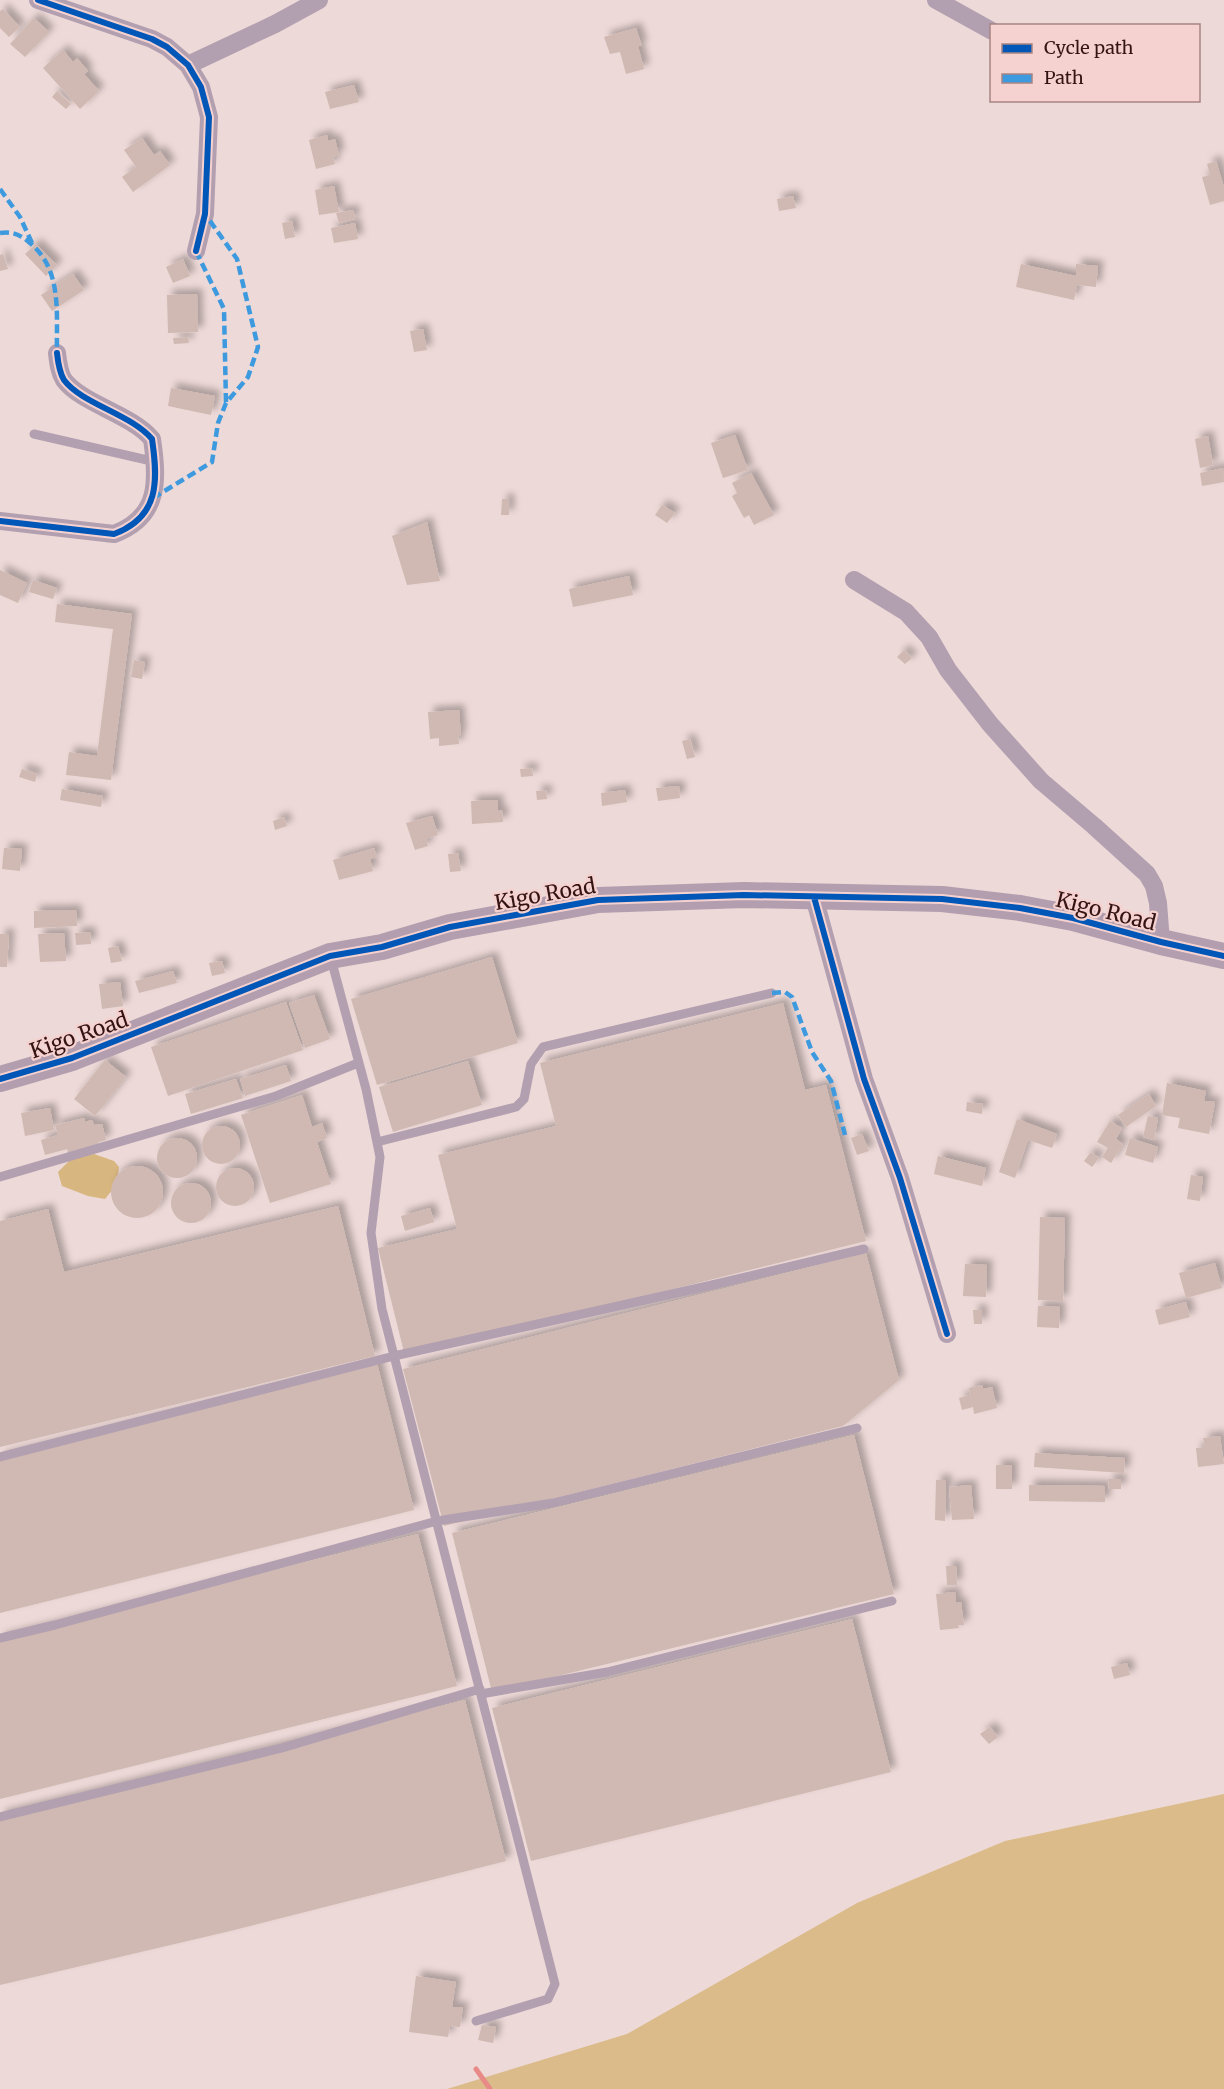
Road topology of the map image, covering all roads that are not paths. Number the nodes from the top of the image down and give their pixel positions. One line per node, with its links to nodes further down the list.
1 (38, 0): 5 (street)
2 (319, 0): 5 (street)
3 (936, 0): 4 (street)
4 (990, 30)
5 (188, 65): 6 (street)
6 (196, 251)
7 (57, 353): 9 (street)
8 (34, 434): 9 (lane)
9 (156, 462): 10 (street)
10 (0, 521)
11 (854, 580): 13 (street)
12 (814, 897): 13 (street, Kigo Road); 14 (street, Kigo Road); 22 (street)
13 (1161, 942): 15 (street, Kigo Road)
14 (330, 956): 17 (lane); 18 (street, Kigo Road)
15 (1224, 956)
16 (772, 993): 19 (lane)
17 (358, 1063): 19 (lane); 20 (lane)
18 (0, 1079)
19 (377, 1142): 23 (lane)
20 (0, 1177)
21 (864, 1248): 23 (lane)
22 (947, 1334)
23 (394, 1356): 25 (lane); 26 (lane)
24 (857, 1428): 26 (lane)
25 (0, 1457)
26 (437, 1521): 28 (lane); 29 (lane)
27 (892, 1600): 29 (lane)
28 (0, 1638)
29 (481, 1691): 30 (lane); 31 (lane)
30 (0, 1816)
31 (477, 2021)

